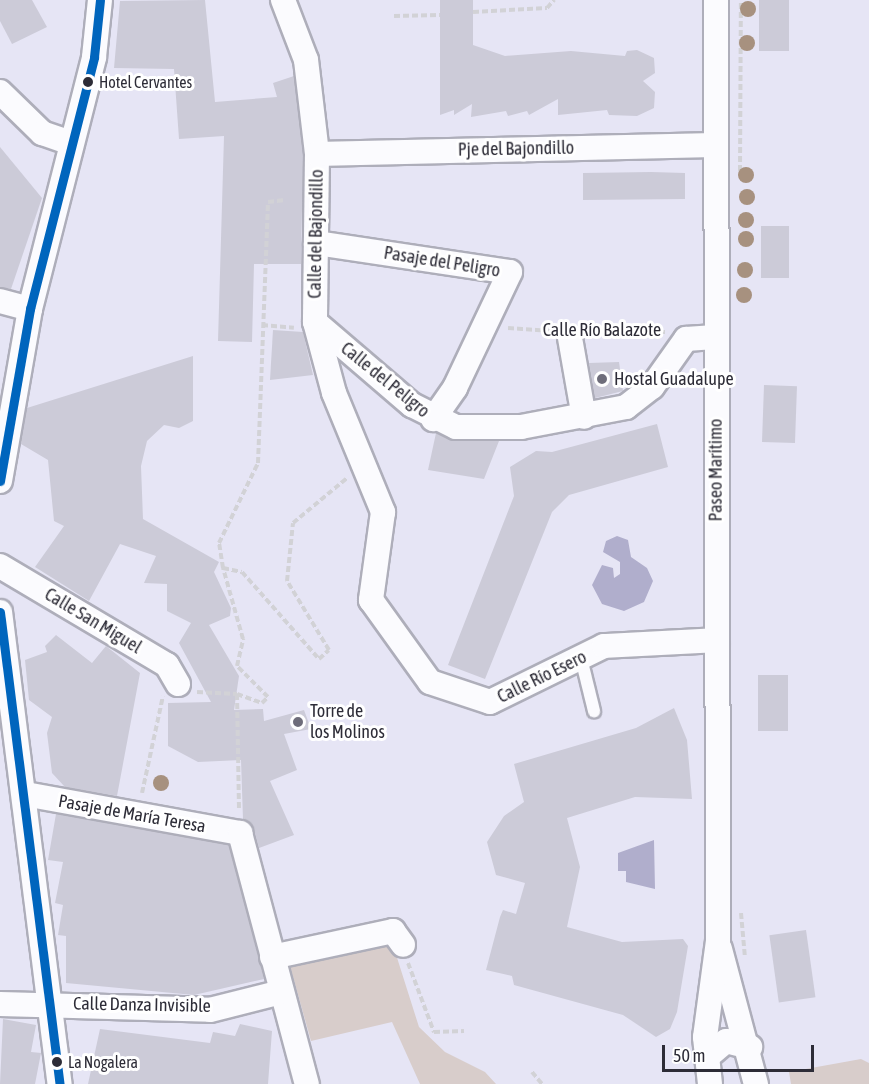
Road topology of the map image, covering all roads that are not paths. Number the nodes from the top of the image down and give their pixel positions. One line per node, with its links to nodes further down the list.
1 (100, 0): 5 (street)
2 (283, 0): 7 (street, Calle del Bajondillo)
3 (716, 0): 6 (street, Paseo Marítimo)
4 (0, 92): 5 (street)
5 (71, 143): 10 (street)
6 (714, 145): 7 (street, Pje del Bajondillo); 13 (street, Paseo Marítimo)
7 (317, 154): 8 (street, Calle del Bajondillo)
8 (316, 243): 11 (street, Calle del Bajondillo); 16 (street, Pasaje del Peligro)
9 (0, 301): 10 (street)
10 (30, 309): 14 (street)
11 (306, 325): 16 (street, Calle del Peligro); 17 (street, Calle del Bajondillo)
12 (572, 334): 15 (street)
13 (715, 337): 15 (street, Calle del Peligro); 21 (street, Paseo Marítimo)
14 (7, 395): 18 (street)
15 (584, 417): 16 (street, Calle del Peligro)
16 (433, 419)
17 (364, 464): 22 (street, Calle Río Esero)
18 (0, 481)
19 (0, 566): 23 (street, Calle San Miguel)
20 (0, 612): 25 (street)
21 (717, 640): 22 (street, Calle Río Esero); 26 (street, Paseo Marítimo)
22 (581, 658): 24 (lane)
23 (169, 691)
24 (594, 711)
25 (25, 794): 28 (street, Pasaje de María Teresa); 30 (street)
26 (718, 941): 32 (street, Paseo Marítimo); 33 (street, Paseo Marítimo)
27 (404, 945): 28 (street)
28 (272, 957): 29 (street)
29 (281, 992): 30 (street, Calle Danza Invisible); 35 (street)
30 (49, 1003): 31 (street, Calle Danza Invisible); 34 (street)
31 (0, 1004)
32 (750, 1047): 33 (street); 37 (street, Paseo Marítimo)
33 (708, 1057): 36 (street, Paseo Marítimo)
34 (60, 1084)
35 (307, 1084)
36 (710, 1084)
37 (756, 1084)

